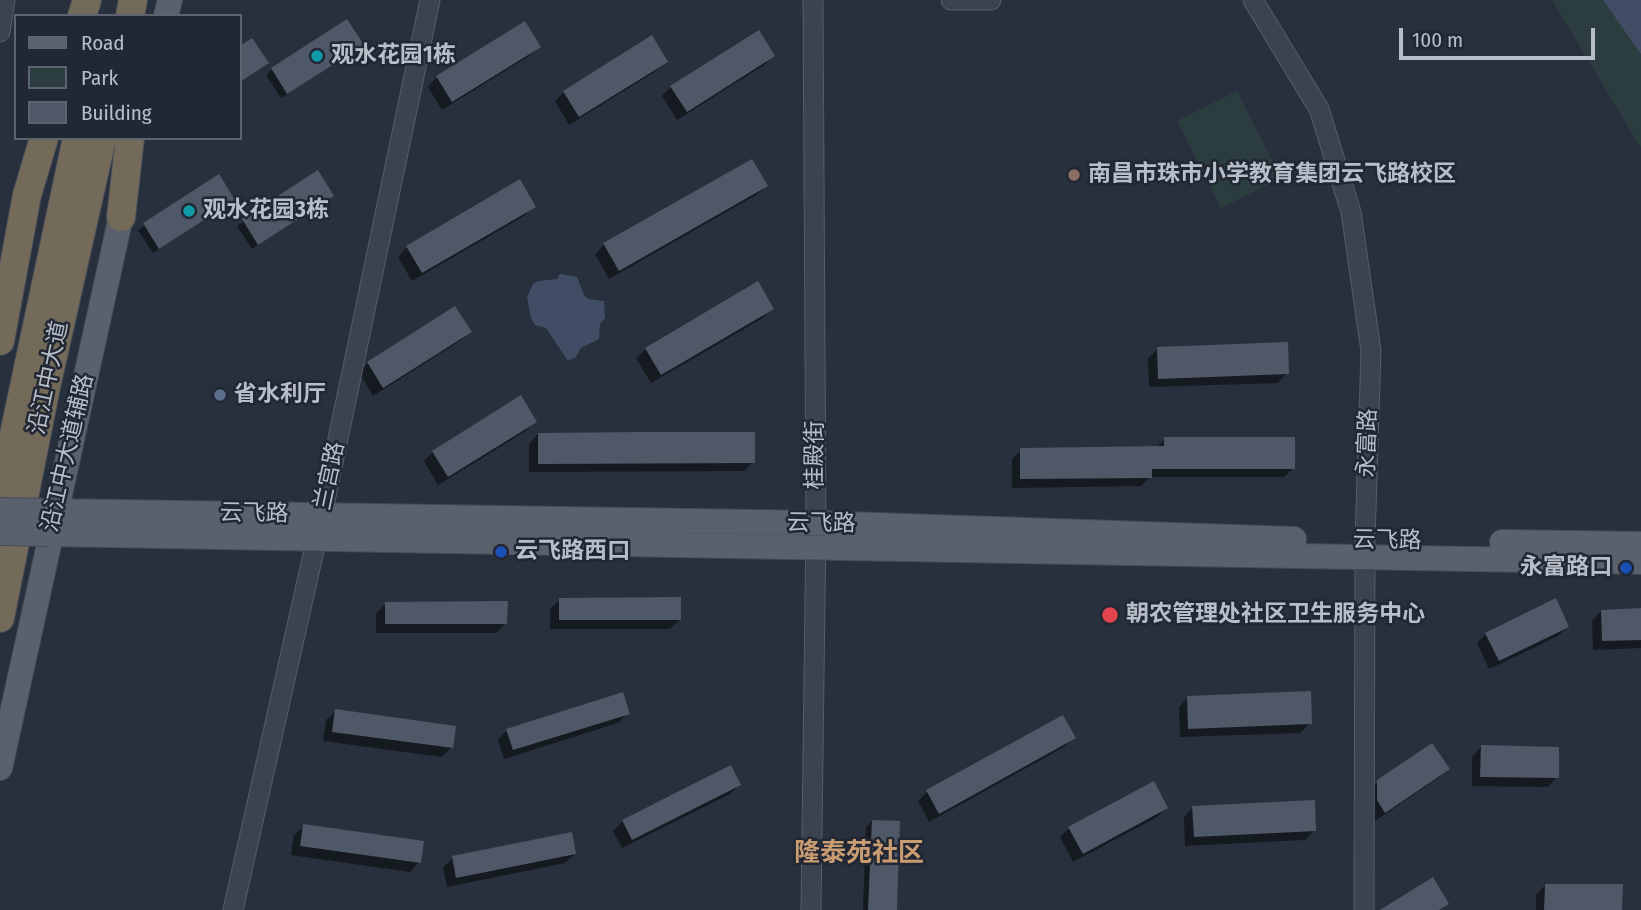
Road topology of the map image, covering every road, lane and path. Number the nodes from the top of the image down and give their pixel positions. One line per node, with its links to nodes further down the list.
1 (5, 0): 7 (street)
2 (430, 0): 17 (street, 兰宫路)
3 (813, 0): 20 (street, 桂殿街)
4 (951, 0): 5 (street)
5 (991, 0)
6 (1253, 0): 23 (street, 永富路)
7 (0, 32)
8 (43, 140): 14 (highway)
9 (77, 140): 15 (highway, 沿江中大道)
10 (102, 140): 25 (highway, 沿江中大道)
11 (130, 140): 13 (highway)
12 (139, 140): 13 (main road, 沿江中大道辅路)
13 (121, 218): 18 (main road, 沿江中大道辅路)
14 (0, 341)
15 (0, 500)
16 (0, 510): 18 (main road, 云飞路, bridge)
17 (322, 515): 18 (main road, 云飞路); 20 (main road, 云飞路); 21 (street, 兰宫路)
18 (52, 522): 19 (main road, 云飞路, bridge); 21 (main road, 云飞路); 26 (main road, 沿江中大道辅路)
19 (0, 533)
20 (816, 535): 21 (main road, 云飞路); 23 (main road, 云飞路); 28 (street, 桂殿街)
21 (316, 540): 27 (street, 兰宫路)
22 (1641, 544): 23 (main road, 云飞路)
23 (1365, 549): 24 (main road, 云飞路); 29 (street, 永富路)
24 (1641, 562)
25 (0, 618)
26 (0, 768)
27 (233, 910)
28 (811, 910)
29 (1364, 910)

